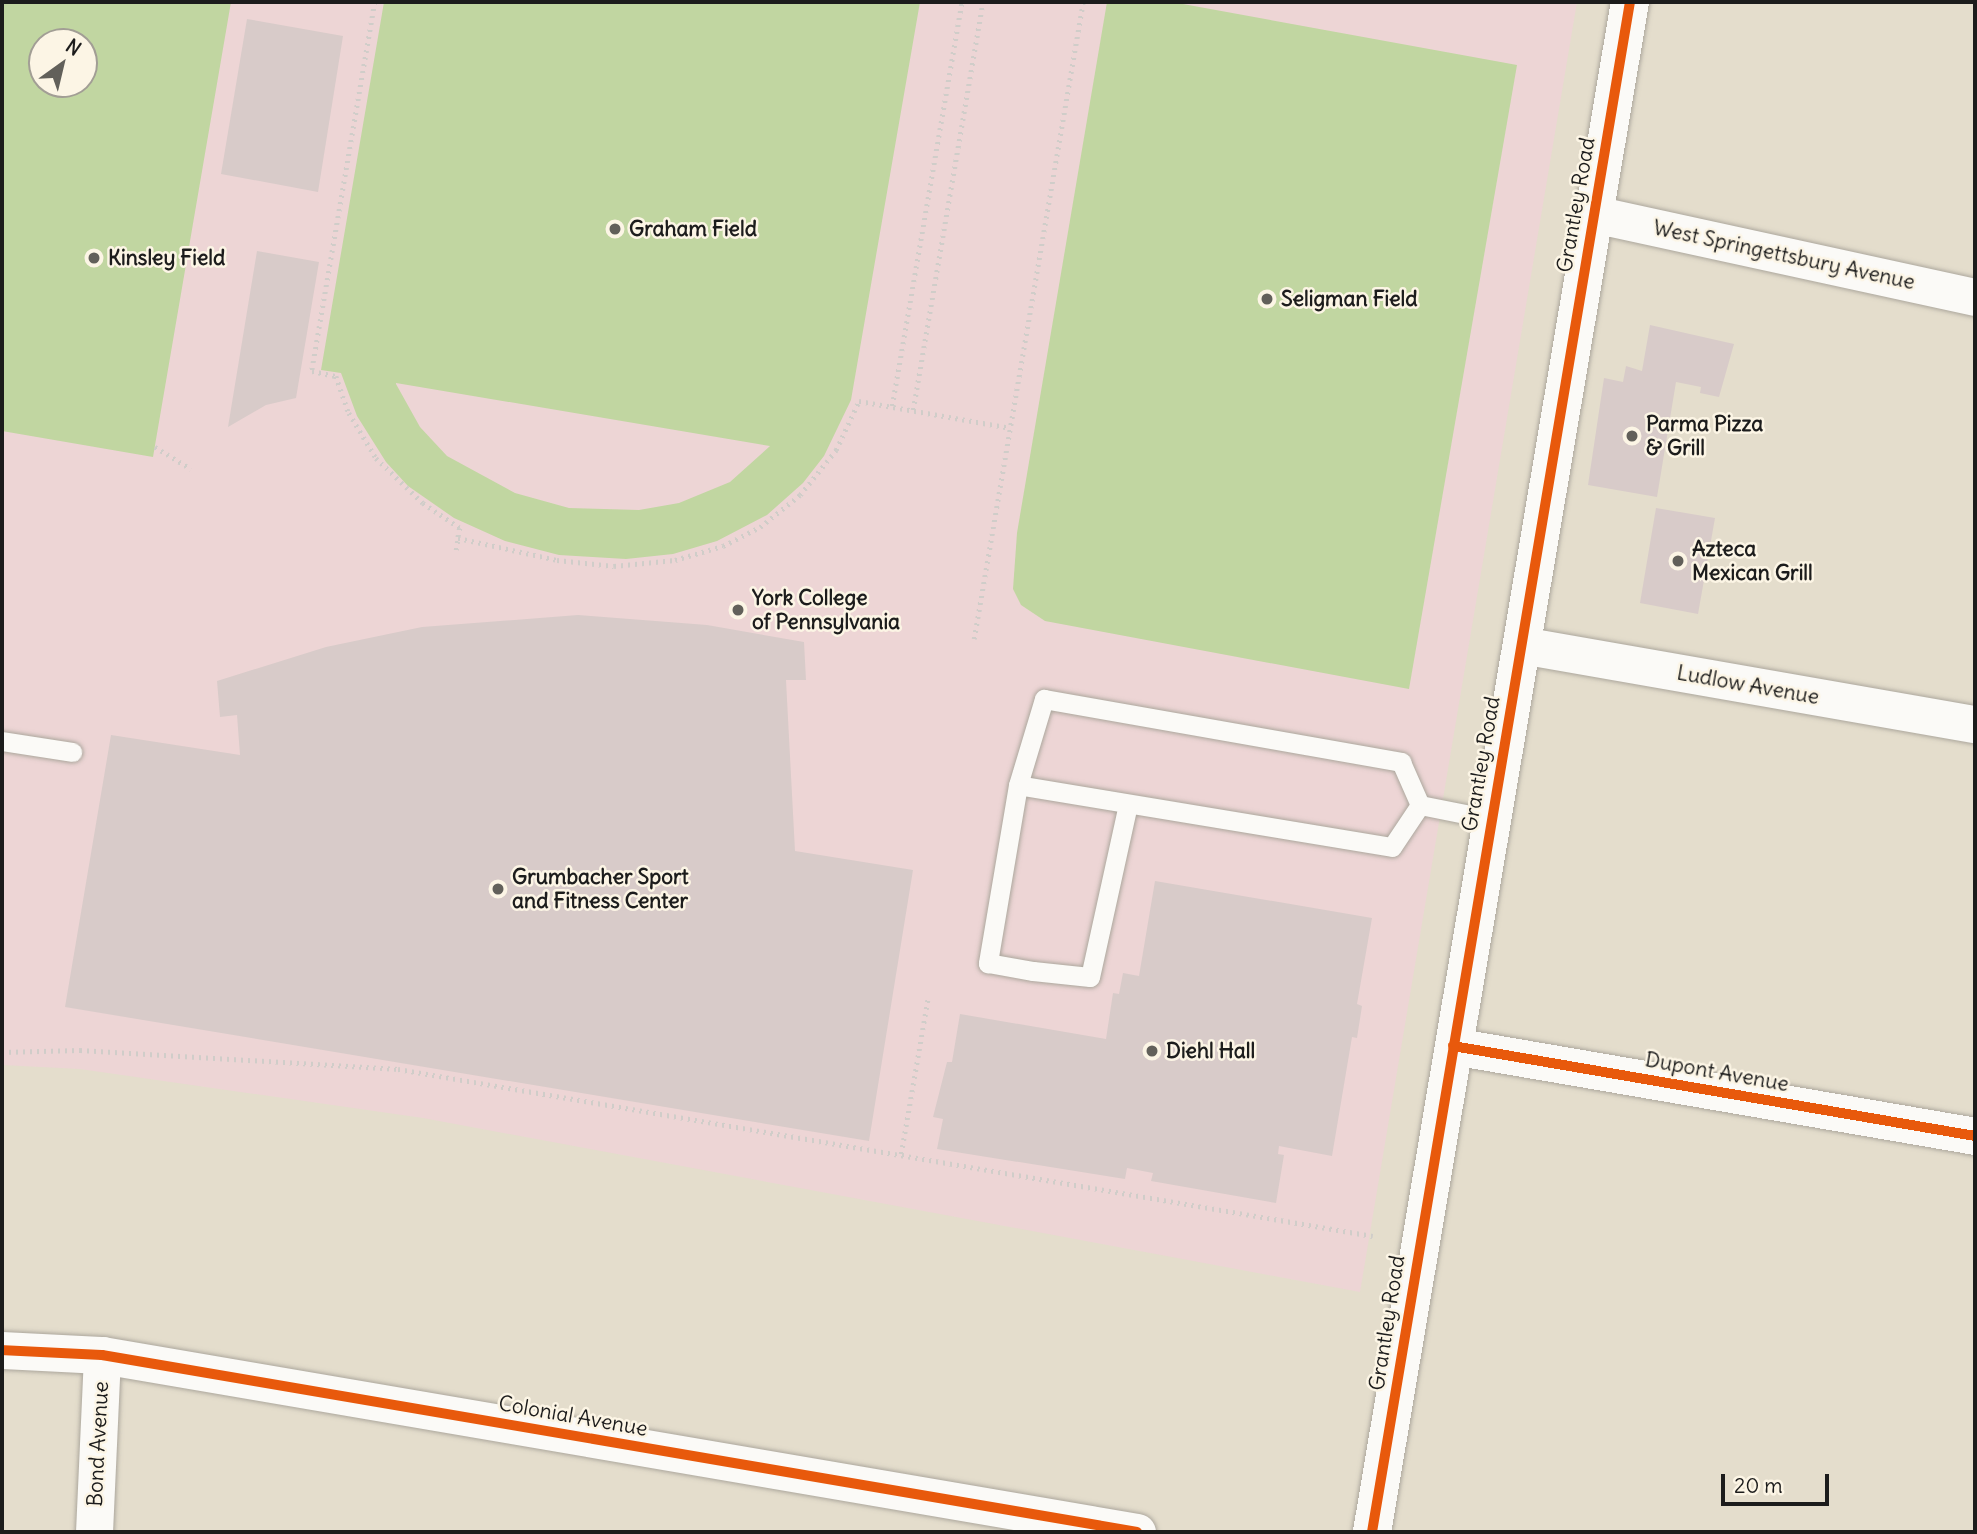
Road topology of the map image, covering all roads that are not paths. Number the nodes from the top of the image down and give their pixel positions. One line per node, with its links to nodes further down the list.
1 (1630, 2): 2 (street, Grantley Road)
2 (1594, 214): 3 (street, West Springettsbury Avenue); 4 (street, Grantley Road)
3 (1975, 297)
4 (1521, 645): 5 (street, Ludlow Avenue); 11 (street, Grantley Road)
5 (1975, 724)
6 (2, 741): 7 (lane)
7 (72, 752)
8 (1018, 785): 9 (lane); 9 (lane); 10 (lane)
9 (1128, 804): 10 (lane)
10 (1420, 805): 11 (lane)
11 (1490, 819): 12 (street, Grantley Road)
12 (1453, 1046): 13 (street, Dupont Avenue); 19 (street, Grantley Road)
13 (1975, 1136)
14 (2, 1350): 15 (street, Colonial Avenue)
15 (102, 1355): 16 (street, Colonial Avenue); 17 (street, Bond Avenue)
16 (1094, 1529): 18 (street, Colonial Avenue)
17 (94, 1532)
18 (1137, 1532)
19 (1372, 1532)

